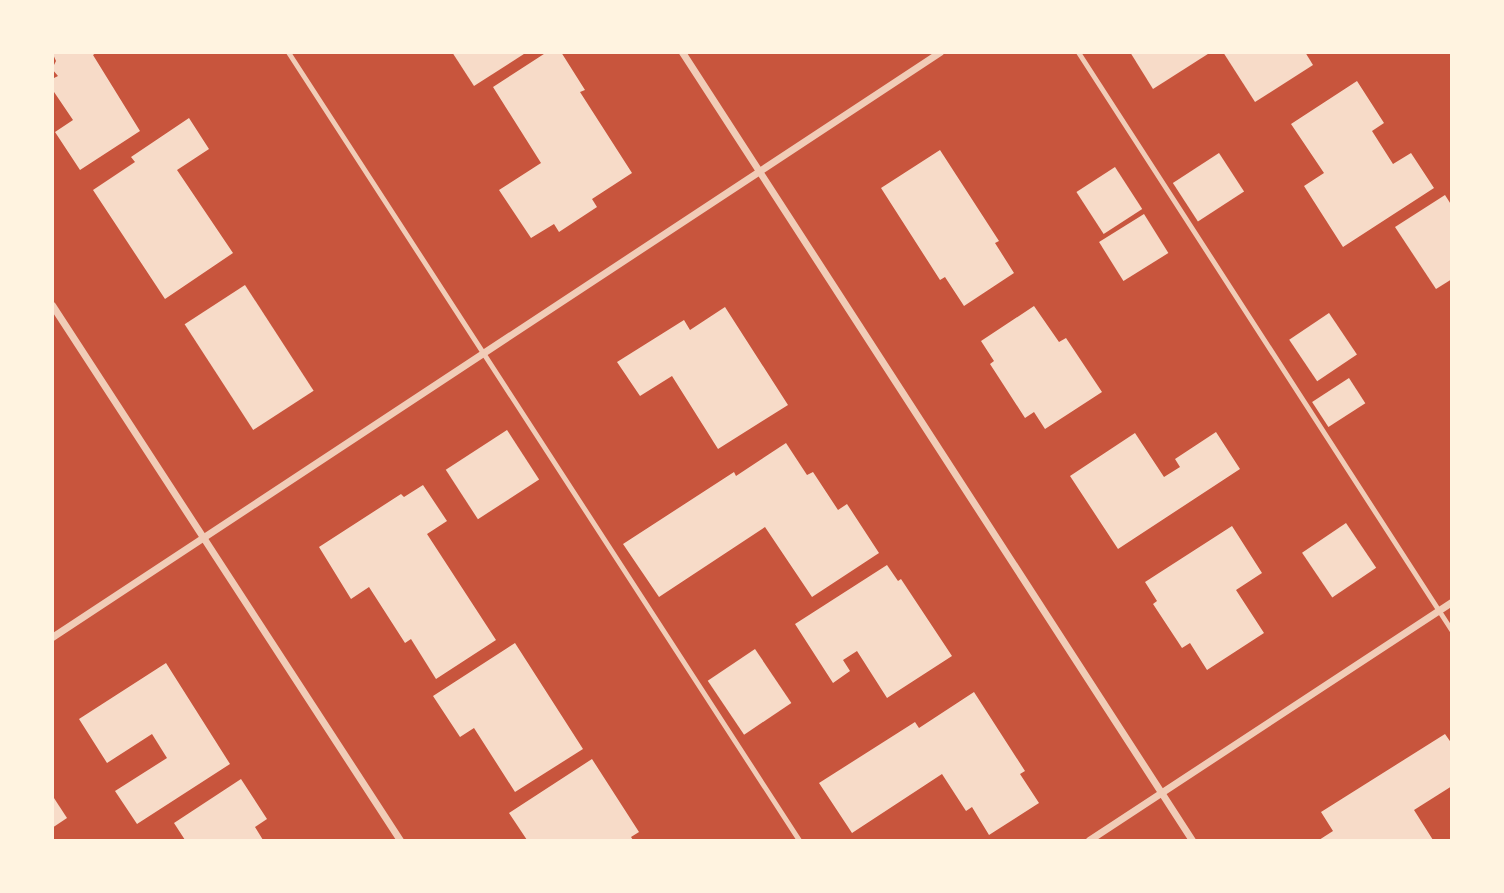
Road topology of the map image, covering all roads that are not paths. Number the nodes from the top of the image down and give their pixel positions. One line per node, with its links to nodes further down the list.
1 (288, 52): 7 (lane)
2 (682, 52): 5 (street)
3 (940, 52): 5 (street)
4 (1078, 52): 10 (lane)
5 (759, 171): 7 (street); 13 (street)
6 (52, 304): 8 (street)
7 (481, 354): 8 (street); 15 (lane)
8 (204, 537): 12 (street); 14 (street)
9 (1451, 602): 10 (street)
10 (1438, 611): 11 (lane); 13 (street)
11 (1451, 631)
12 (52, 637)
13 (1161, 793): 16 (street); 17 (street)
14 (400, 841)
15 (799, 841)
16 (1089, 841)
17 (1192, 841)

